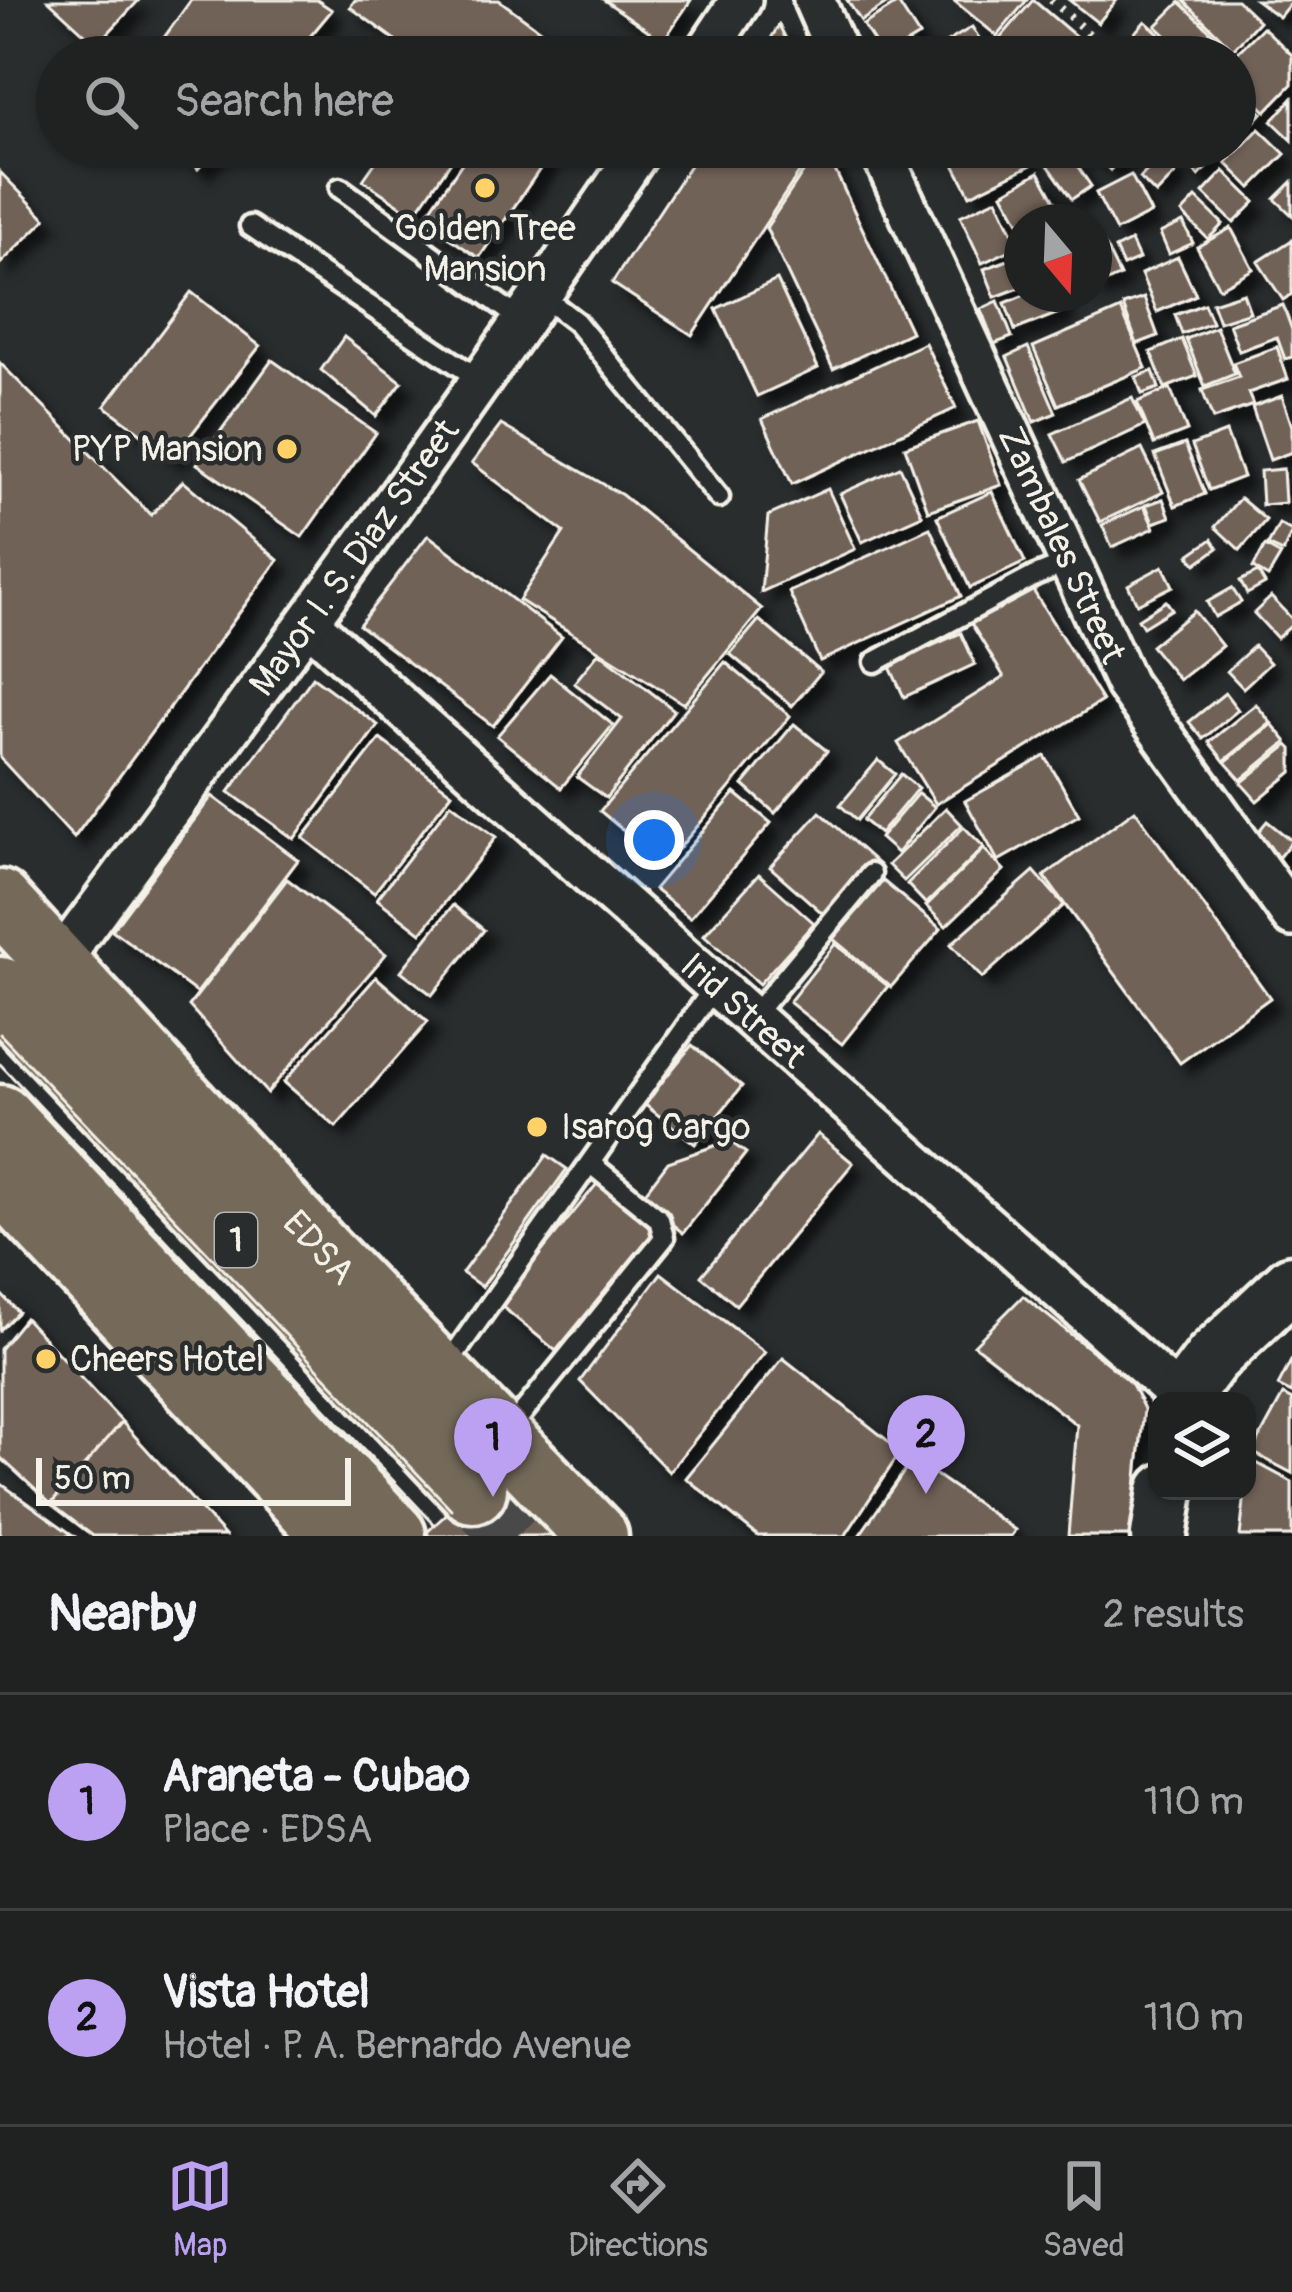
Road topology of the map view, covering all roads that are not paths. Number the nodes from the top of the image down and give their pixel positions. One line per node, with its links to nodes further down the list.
1 (741, 0): 3 (street)
2 (814, 0): 4 (street)
3 (717, 36)
4 (830, 36)
5 (629, 168): 9 (street, Mayor I. S. Diaz Street)
6 (889, 168): 12 (street, Zambales Street)
7 (340, 188): 9 (lane)
8 (250, 226): 10 (lane)
9 (533, 309): 10 (street, Mayor I. S. Diaz Street); 11 (lane)
10 (482, 381): 13 (street, Mayor I. S. Diaz Street)
11 (719, 497)
12 (1070, 562): 14 (lane); 17 (street, Zambales Street)
13 (309, 623): 18 (street, Mayor I. S. Diaz Street); 19 (street, Irid Street)
14 (874, 662)
15 (871, 874): 21 (lane)
16 (0, 901): 18 (main road, EDSA / 1)
17 (1292, 916)
18 (61, 968): 26 (main road, EDSA / 1)
19 (715, 986): 21 (street, Irid Street); 23 (lane)
20 (0, 991): 29 (highway, EDSA / 1)
21 (753, 1016): 27 (street, Irid Street)
22 (0, 1119): 32 (highway)
23 (591, 1164): 26 (lane); 29 (lane)
24 (0, 1180): 31 (main road)
25 (1292, 1283): 28 (street)
26 (441, 1372): 29 (main road, EDSA / 1)
27 (1172, 1392)
28 (1187, 1392)
29 (488, 1462): 33 (main road, EDSA / 1)
30 (1165, 1500): 34 (street)
31 (334, 1536)
32 (392, 1536)
33 (597, 1536)
34 (1159, 1536)

